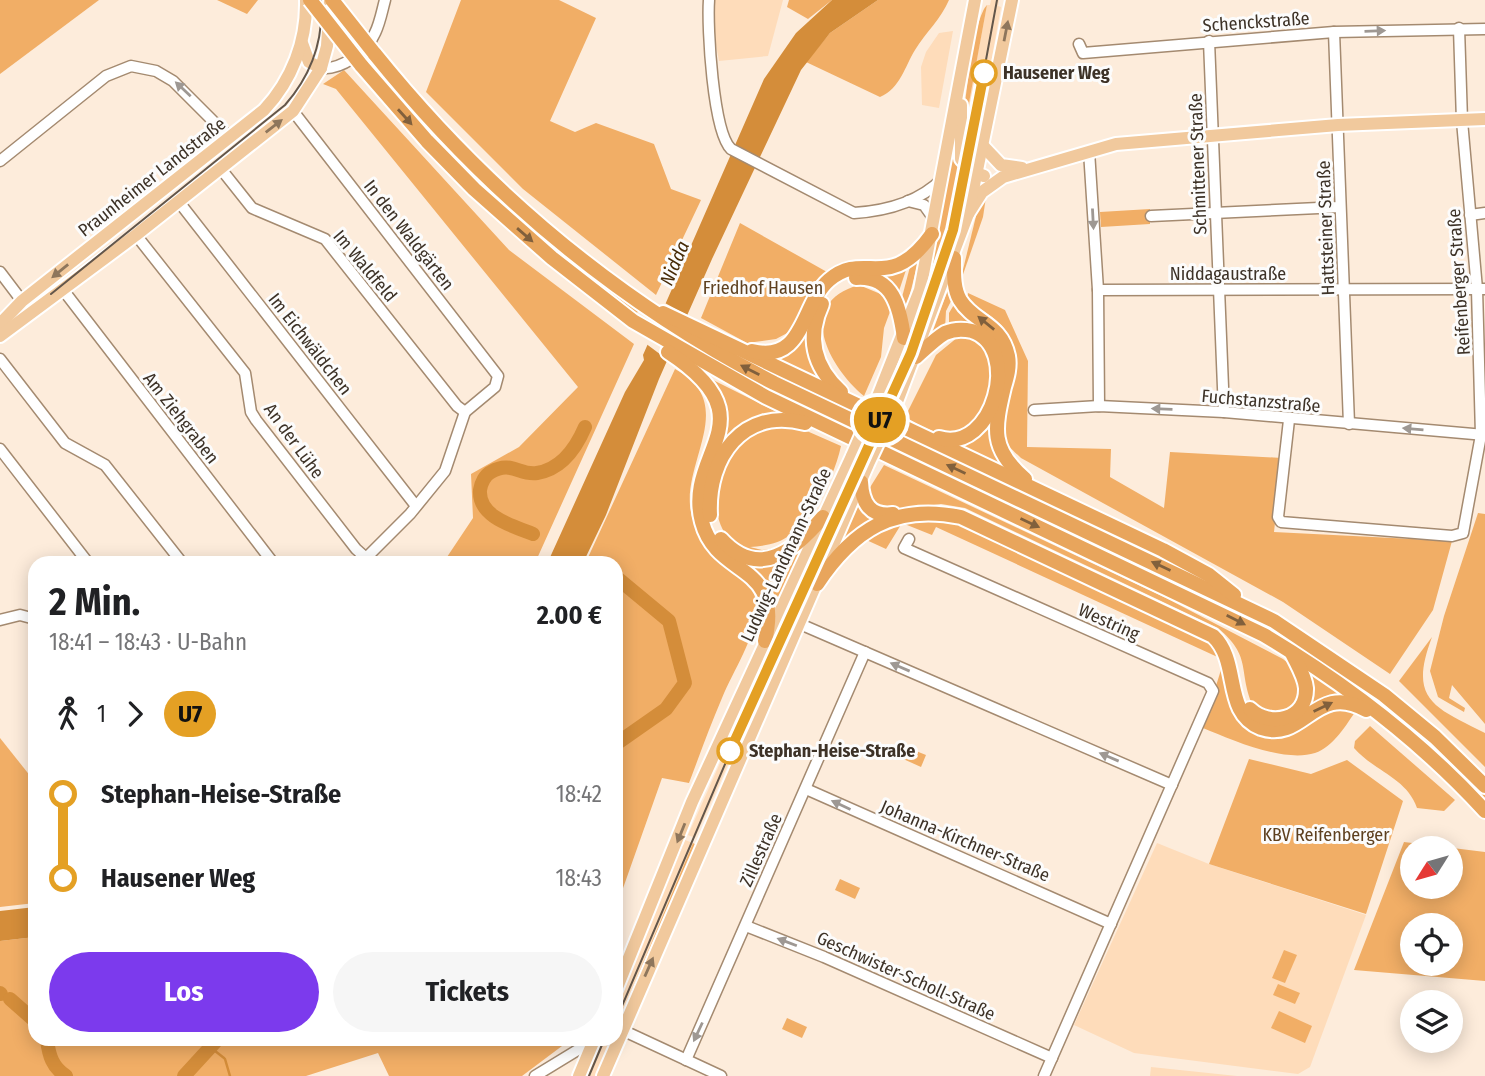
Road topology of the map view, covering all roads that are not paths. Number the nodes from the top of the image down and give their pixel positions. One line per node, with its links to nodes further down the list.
1 (308, 0): 10 (main road, Praunheimer Landstraße); 55 (highway, one-way to 55, bridge)
2 (331, 0): 13 (main road); 50 (highway, bridge)
3 (385, 0): 13 (street)
4 (709, 0): 29 (street)
5 (975, 0): 14 (main road, Ludwig-Landmann-Straße)
6 (1012, 0): 21 (main road, Ludwig-Landmann-Straße, one-way to 6)
7 (1459, 28): 8 (street, Schenckstraße); 9 (street, Schenckstraße, one-way to 7); 17 (street, Reifenberger Straße)
8 (1485, 29)
9 (1334, 32): 11 (street, Schenckstraße); 18 (street, Hattsteiner Straße)
10 (302, 39): 13 (main road); 20 (main road, Praunheimer Landstraße)
11 (1209, 41): 12 (street, Schenckstraße); 19 (street, Schmittener Straße)
12 (1079, 44)
13 (320, 72): 15 (main road, Praunheimer Landstraße)
14 (960, 76): 26 (main road); 28 (main road, Ludwig-Landmann-Straße)
15 (293, 111): 25 (main road, Praunheimer Landstraße, one-way to 15); 59 (street, In den Waldgärten)
16 (1485, 120): 17 (main road)
17 (1462, 121): 18 (main road); 35 (street, Reifenberger Straße)
18 (1338, 125): 19 (main road); 31 (street, Hattsteiner Straße)
19 (1213, 134): 22 (main road); 32 (street, Schmittener Straße)
20 (230, 138): 23 (street, one-way to 23); 46 (main road, Praunheimer Landstraße, one-way to 46)
21 (983, 146): 24 (main road); 26 (main road, Ludwig-Landmann-Straße)
22 (1089, 151): 24 (main road); 44 (street, one-way to 44)
23 (0, 161)
24 (1033, 166): 27 (main road)
25 (221, 169): 30 (main road, Praunheimer Landstraße); 59 (street, Im Waldfeld)
26 (978, 174): 27 (main road); 34 (main road, Ludwig-Landmann-Straße)
27 (1003, 177): 34 (main road)
28 (942, 179): 29 (street); 37 (main road, Ludwig-Landmann-Straße)
29 (908, 201): 37 (street)
30 (179, 202): 38 (main road, Praunheimer Landstraße); 69 (street, Im Eichwäldchen)
31 (1340, 207): 32 (street); 42 (street, Hattsteiner Straße)
32 (1216, 213): 36 (street); 41 (street, Schmittener Straße)
33 (1485, 213): 35 (street)
34 (968, 214): 39 (main road, Ludwig-Landmann-Straße)
35 (1470, 215): 43 (street, Reifenberger Straße)
36 (1151, 216)
37 (934, 228): 51 (main road, Ludwig-Landmann-Straße); 52 (highway)
38 (136, 235): 45 (main road, Praunheimer Landstraße); 75 (street, An der Lühe)
39 (954, 258): 53 (main road, Ludwig-Landmann-Straße); 68 (highway, one-way to 39)
40 (0, 272): 46 (street)
41 (1219, 289): 42 (street, Niddagaustraße); 44 (street, Niddagaustraße); 60 (street, Schmittener Straße)
42 (1343, 289): 43 (street, Niddagaustraße); 62 (street, Hattsteiner Straße)
43 (1481, 289): 65 (street, Reifenberger Straße)
44 (1098, 290): 57 (street)
45 (64, 291): 47 (main road, Praunheimer Landstraße); 74 (street, Am Ziehgraben)
46 (22, 301): 47 (main road); 48 (main road, Praunheimer Landstraße)
47 (42, 307): 49 (main road, Praunheimer Landstraße)
48 (0, 324)
49 (0, 336)
50 (704, 337): 52 (highway); 78 (highway, one-way to 50)
51 (904, 338): 56 (highway); 70 (main road, Ludwig-Landmann-Straße, bridge)
52 (730, 345): 56 (highway)
53 (916, 357): 64 (highway); 67 (main road, Ludwig-Landmann-Straße, bridge)
54 (0, 359): 73 (street)
55 (692, 363): 63 (highway); 82 (highway)
56 (853, 402): 64 (highway)
57 (1099, 406): 58 (street, Fuchstanzstraße); 60 (street, Fuchstanzstraße, one-way to 57)
58 (1034, 410)
59 (465, 412): 69 (street)
60 (1224, 412): 61 (street, Fuchstanzstraße)
61 (1289, 420): 62 (street, Fuchstanzstraße); 65 (street, Reifenberger Straße)
62 (1349, 424): 65 (street, Fuchstanzstraße, one-way to 62)
63 (836, 431): 70 (highway); 83 (highway, one-way to 83)
64 (914, 431): 68 (highway)
65 (1483, 435)
66 (0, 449): 72 (street)
67 (861, 482): 77 (main road, Ludwig-Landmann-Straße); 83 (highway)
68 (1036, 489): 78 (highway)
69 (416, 506): 76 (street)
70 (823, 517): 82 (main road, Ludwig-Landmann-Straße)
71 (909, 540): 86 (street, Westring)
72 (83, 556)
73 (177, 556)
74 (268, 556)
75 (361, 556)
76 (370, 556)
77 (817, 584): 81 (main road, Ludwig-Landmann-Straße); 85 (highway, one-way to 85)
78 (1245, 606): 87 (highway)
79 (28, 617): 80 (street)
80 (0, 620)
81 (800, 624): 84 (street); 93 (main road, Ludwig-Landmann-Straße, one-way to 81)
82 (765, 641): 92 (main road, Ludwig-Landmann-Straße, one-way to 92)
83 (1291, 651): 85 (highway)
84 (864, 652): 86 (street, one-way to 84); 88 (street, Zillestraße)
85 (1400, 729): 89 (highway)
86 (1172, 785): 90 (street)
87 (1485, 786)
88 (806, 789): 90 (street, Johanna-Kirchner-Straße, one-way to 88); 91 (street, Zillestraße)
89 (1485, 811)
90 (1111, 924): 98 (street)
91 (746, 926): 98 (street, Geschwister-Scholl-Straße, one-way to 91); 99 (street, Zillestraße, one-way to 99)
92 (623, 973)
93 (623, 1028)
94 (623, 1030): 99 (street)
95 (584, 1046): 100 (street)
96 (592, 1046): 101 (main road)
97 (615, 1046): 102 (main road, Ludwig-Landmann-Straße)
98 (1052, 1058): 104 (street)
99 (686, 1060): 103 (street)
100 (535, 1076)
101 (579, 1076)
102 (603, 1076)
103 (721, 1076)
104 (1044, 1076)

